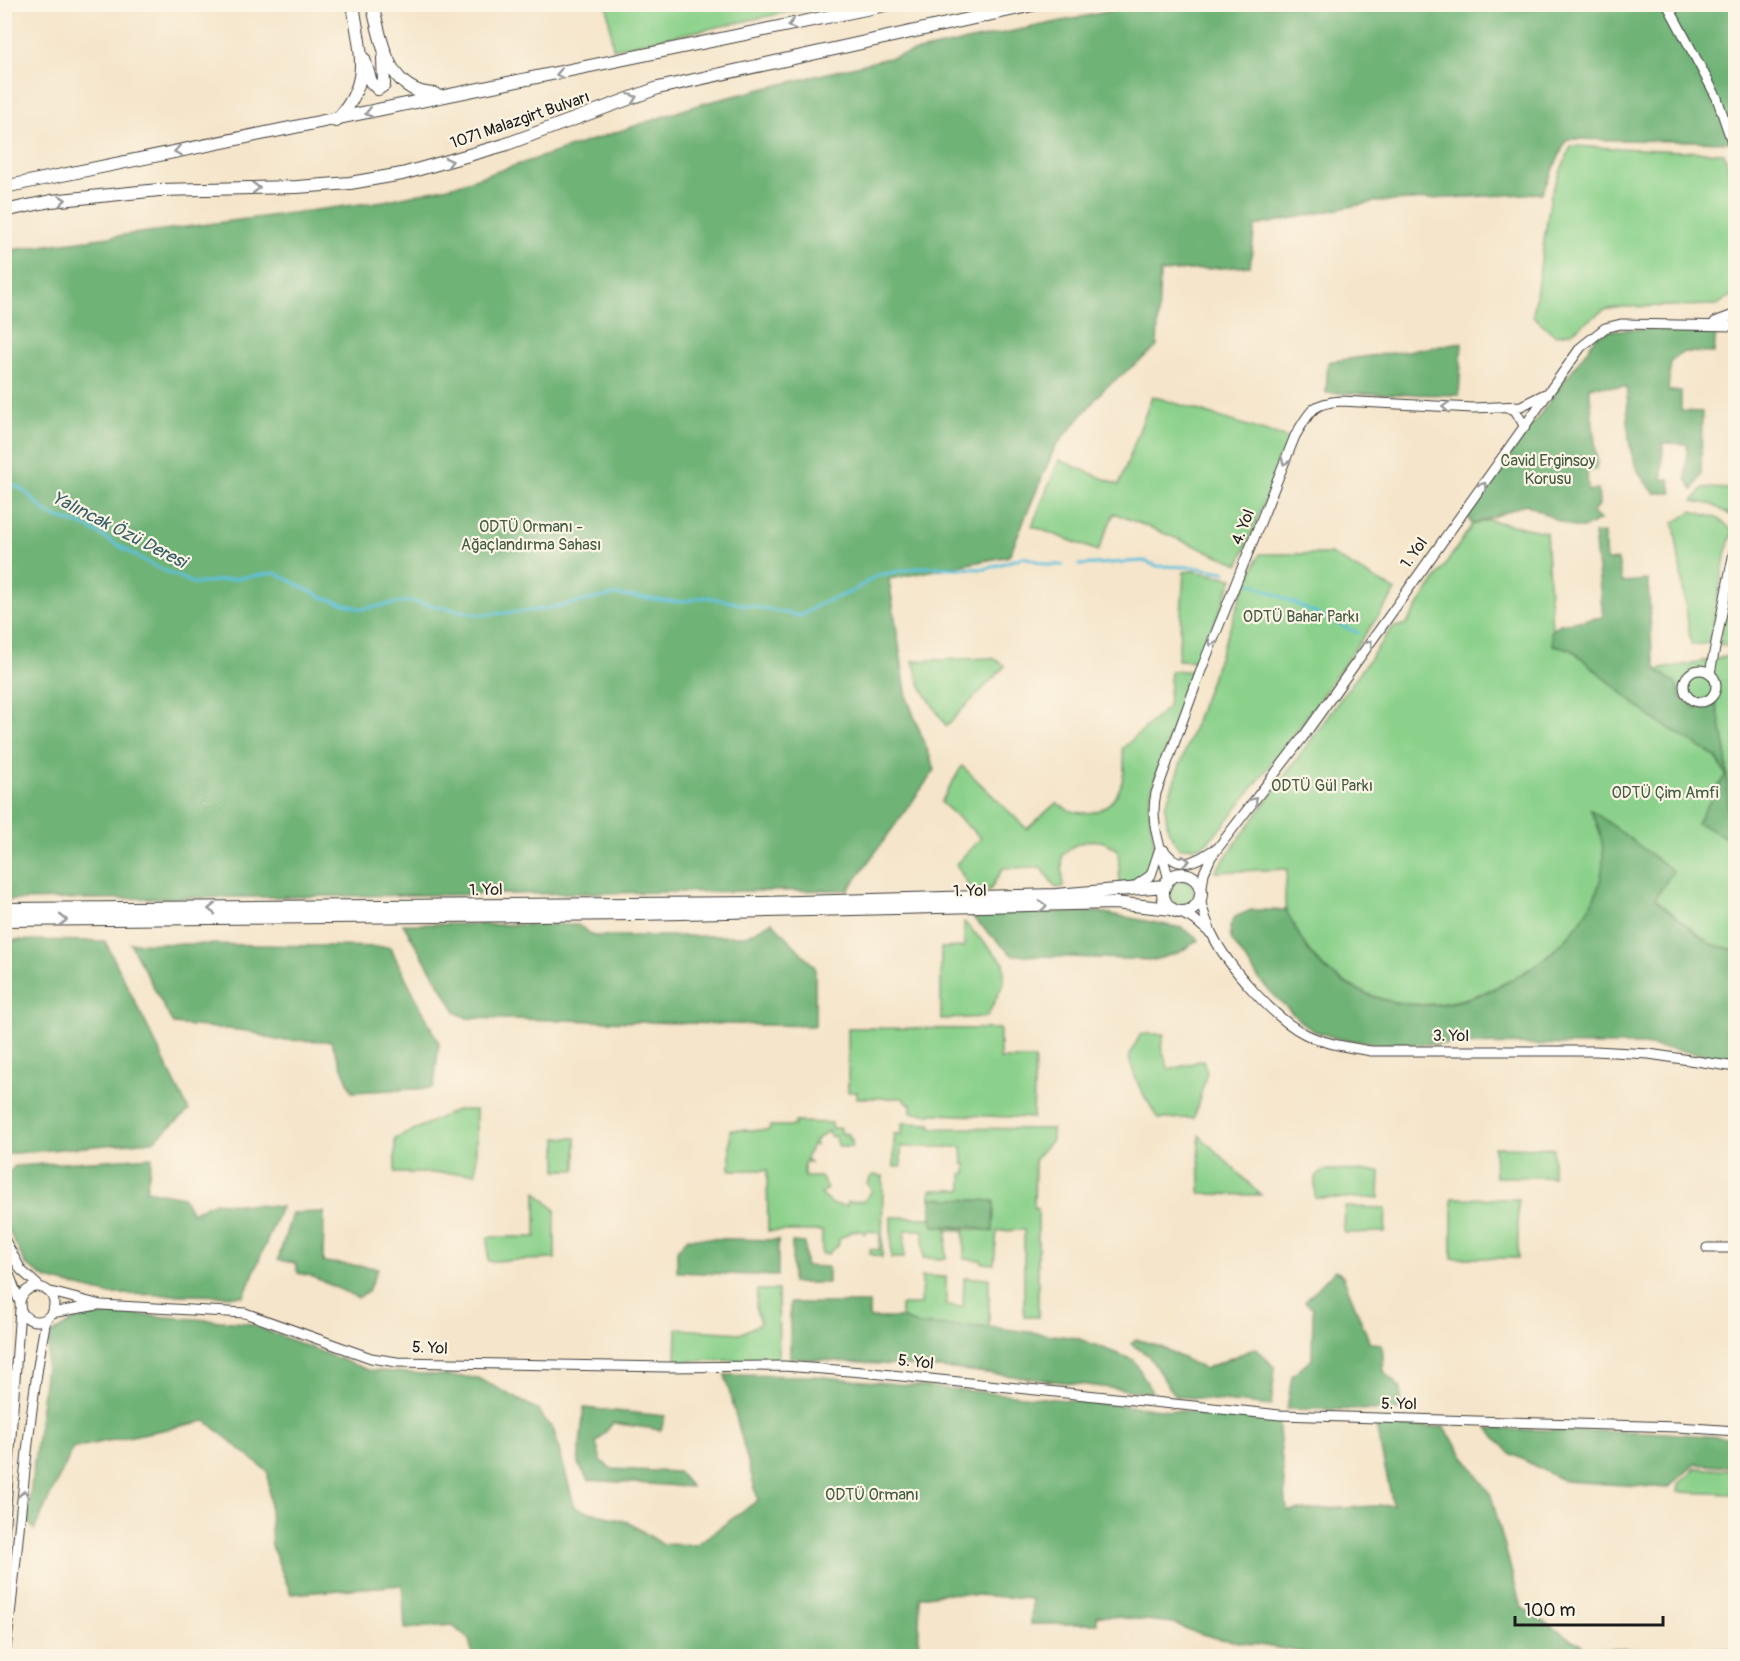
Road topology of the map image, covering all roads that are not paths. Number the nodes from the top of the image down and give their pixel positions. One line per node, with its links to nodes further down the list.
1 (353, 4): 7 (main road)
2 (372, 4): 6 (main road)
3 (890, 4): 8 (main road, 1071 Malazgirt Bulvarı, one-way to 8)
4 (1037, 4): 12 (main road, 1071 Malazgirt Bulvarı, one-way to 4)
5 (1667, 4): 10 (street)
6 (379, 28): 7 (main road); 8 (main road)
7 (357, 34): 9 (main road)
8 (454, 94): 9 (main road, 1071 Malazgirt Bulvarı, one-way to 9)
9 (336, 121): 11 (main road, 1071 Malazgirt Bulvarı, one-way to 11)
10 (1736, 153)
11 (4, 187)
12 (4, 211)
13 (1736, 314): 14 (street)
14 (1712, 324): 15 (street, 1. Yol); 16 (street, 1. Yol)
15 (1736, 326)
16 (1554, 387): 17 (street, 4. Yol); 18 (street, 1. Yol)
17 (1504, 406): 18 (street); 21 (street, 4. Yol, one-way to 21)
18 (1525, 428): 22 (street, 1. Yol, one-way to 18)
19 (1736, 542): 20 (street)
20 (1710, 673)
21 (1160, 843): 22 (street, one-way to 22); 23 (street, 4. Yol); 24 (street, 4. Yol)
22 (1218, 848): 25 (street, 1. Yol)
23 (1167, 883): 24 (main road, 1. Yol); 25 (main road); 28 (main road)
24 (1126, 891): 26 (main road, 1. Yol)
25 (1200, 896): 28 (main road); 31 (street, 3. Yol)
26 (943, 903): 28 (main road, 1. Yol, one-way to 28); 29 (main road, 1. Yol)
27 (4, 909): 29 (main road, 1. Yol)
28 (1175, 910): 31 (street, 3. Yol)
29 (109, 915): 30 (main road, 1. Yol, one-way to 29)
30 (4, 920)
31 (1212, 934): 32 (street, 3. Yol)
32 (1736, 1067)
33 (4, 1239): 37 (street)
34 (1707, 1248): 35 (street)
35 (1736, 1248)
36 (4, 1261): 39 (street)
37 (44, 1289): 38 (street, 5. Yol); 39 (street); 40 (street)
38 (101, 1305): 40 (street, 5. Yol); 41 (street, 5. Yol)
39 (20, 1306): 40 (street); 42 (street)
40 (48, 1316): 43 (street, one-way to 40)
41 (1736, 1431)
42 (4, 1535)
43 (5, 1656)

